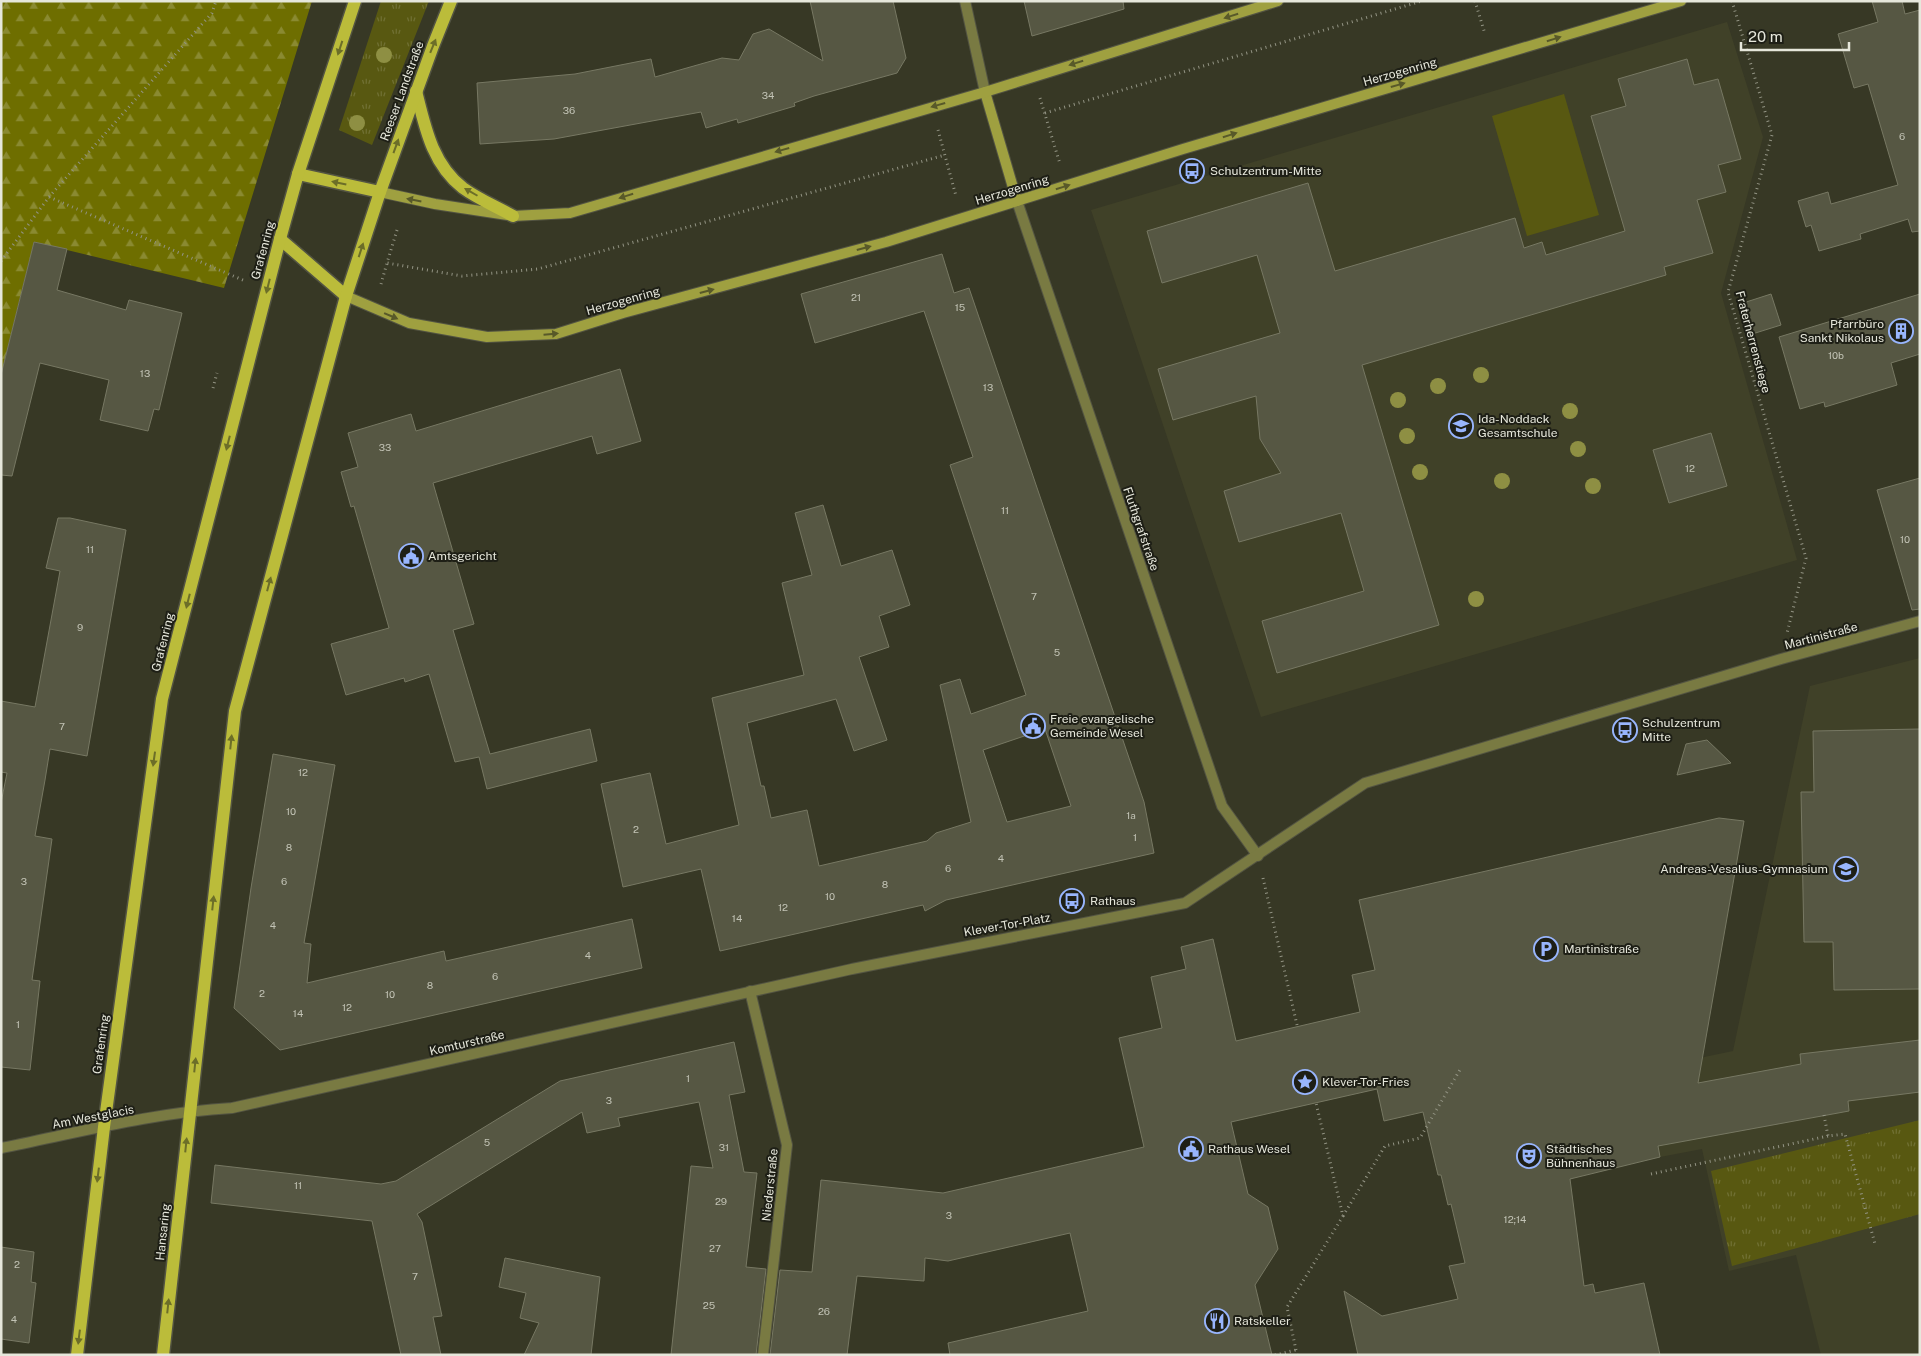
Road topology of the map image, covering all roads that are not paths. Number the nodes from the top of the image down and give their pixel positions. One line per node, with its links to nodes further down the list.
1 (355, 1): 8 (main road, one-way to 8)
2 (452, 1): 6 (main road, Reeser Landstraße, one-way to 2)
3 (965, 1): 7 (street)
4 (1278, 1): 7 (main road, one-way to 7)
5 (1681, 1): 10 (main road, Herzogenring, one-way to 5)
6 (416, 90): 9 (main road, Reeser Landstraße, one-way to 6); 11 (main road, one-way to 6)
7 (985, 92): 10 (main road); 11 (main road, one-way to 11)
8 (298, 174): 9 (main road, one-way to 8); 12 (main road, Grafenring)
9 (380, 192): 11 (main road, one-way to 9); 13 (main road, one-way to 9)
10 (1017, 201): 13 (main road, Herzogenring, one-way to 10); 15 (street, Fluthgrafstraße)
11 (514, 216)
12 (280, 238): 13 (main road); 18 (main road, Grafenring, one-way to 18)
13 (346, 296): 17 (main road, one-way to 13)
14 (1920, 622): 15 (street, Martinistraße)
15 (1258, 856): 16 (street, Klever-Tor-Platz)
16 (750, 991): 17 (street, Komturstraße); 22 (street, Niederstraße)
17 (190, 1113): 18 (street, Am Westglacis); 21 (main road, Hansaring, one-way to 17)
18 (104, 1127): 19 (street, Am Westglacis); 20 (main road, one-way to 20)
19 (1, 1148)
20 (77, 1355)
21 (163, 1355)
22 (763, 1355)

